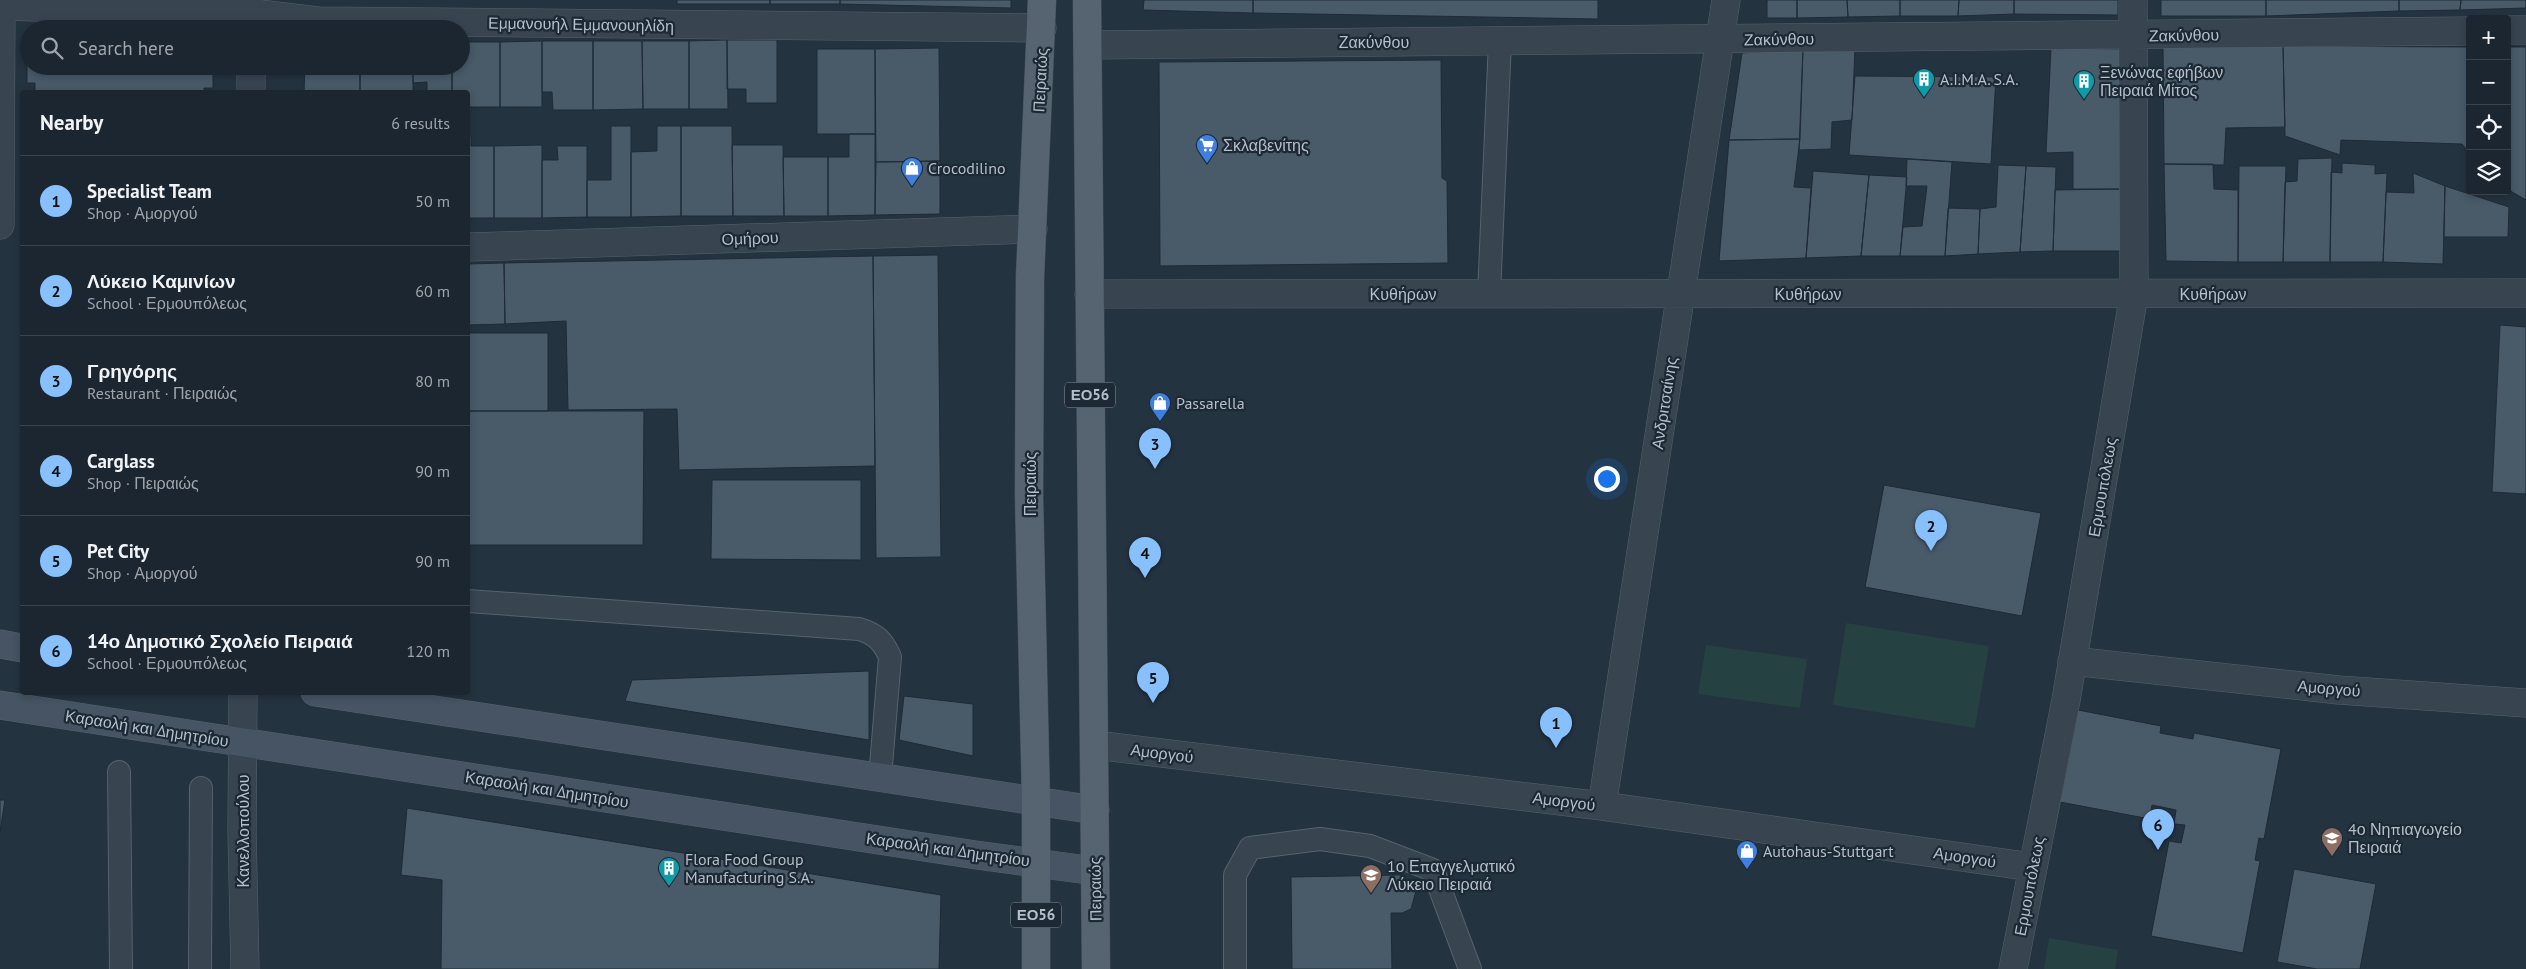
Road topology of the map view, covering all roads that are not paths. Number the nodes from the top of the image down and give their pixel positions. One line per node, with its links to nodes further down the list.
1 (1042, 0): 9 (main road, Πειραιώς / ΕΟ56)
2 (1087, 0): 16 (main road, Πειραιώς / ΕΟ56)
3 (1726, 0): 14 (street, Ανδριτσαίνης)
4 (2133, 0): 13 (street, Ερμουπόλεως)
5 (1, 4): 6 (street, Εμμανουήλ Εμμανουηλίδη); 19 (street)
6 (252, 14): 7 (street, Εμμανουήλ Εμμανουηλίδη)
7 (309, 20)
8 (470, 22): 9 (street, Εμμανουήλ Εμμανουηλίδη)
9 (1042, 28): 20 (main road, Πειραιώς / ΕΟ56)
10 (2511, 30): 11 (street)
11 (2526, 30)
12 (2466, 31): 13 (street, Ζακύνθου)
13 (2133, 36): 14 (street, Ζακύνθου); 25 (street, Ερμουπόλεως)
14 (1720, 39): 15 (street, Ζακύνθου); 24 (street, Ανδριτσαίνης)
15 (1500, 41): 16 (street, Ζακύνθου); 23 (lane)
16 (1088, 45): 22 (main road, Πειραιώς / ΕΟ56)
17 (251, 75): 18 (street)
18 (251, 90)
19 (0, 225)
20 (1033, 229): 21 (street, Ομήρου); 40 (main road, Πειραιώς / ΕΟ56)
21 (470, 247)
22 (1089, 294): 23 (street, Κυθήρων); 36 (main road, Πειραιώς / ΕΟ56)
23 (1489, 294): 24 (street, Κυθήρων)
24 (1681, 294): 25 (street, Κυθήρων); 41 (street, Ανδριτσαίνης)
25 (2134, 294): 26 (street, Κυθήρων); 30 (street, Ερμουπόλεως)
26 (2526, 294)
27 (470, 601): 38 (lane)
28 (0, 644): 29 (main road)
29 (20, 648)
30 (2072, 661): 33 (street, Αμοργού); 44 (street, Ερμουπόλεως)
31 (243, 695): 35 (street, Κανελλοπούλου)
32 (335, 695): 38 (main road)
33 (2526, 703)
34 (0, 706): 35 (main road, Καραολή και Δημητρίου)
35 (244, 743): 43 (main road, Καραολή και Δημητρίου); 48 (street, Κανελλοπούλου)
36 (1095, 745): 41 (street, Αμοργού); 42 (main road, Πειραιώς / ΕΟ56)
37 (120, 772): 46 (lane)
38 (880, 778): 40 (main road)
39 (201, 788): 47 (lane)
40 (1036, 802): 42 (main road); 43 (main road, Πειραιώς / ΕΟ56)
41 (1602, 806): 44 (street, Αμοργού)
42 (1095, 810): 45 (main road, Πειραιώς / ΕΟ56)
43 (1036, 862): 45 (main road, Καραολή και Δημητρίου); 49 (main road, Πειραιώς / ΕΟ56)
44 (2032, 867): 53 (street, Ερμουπόλεως)
45 (1095, 871): 50 (main road, Πειραιώς / ΕΟ56)
46 (121, 969)
47 (200, 969)
48 (245, 969)
49 (1036, 969)
50 (1096, 969)
51 (1235, 969): 52 (lane)
52 (1470, 969)
53 (2013, 969)

